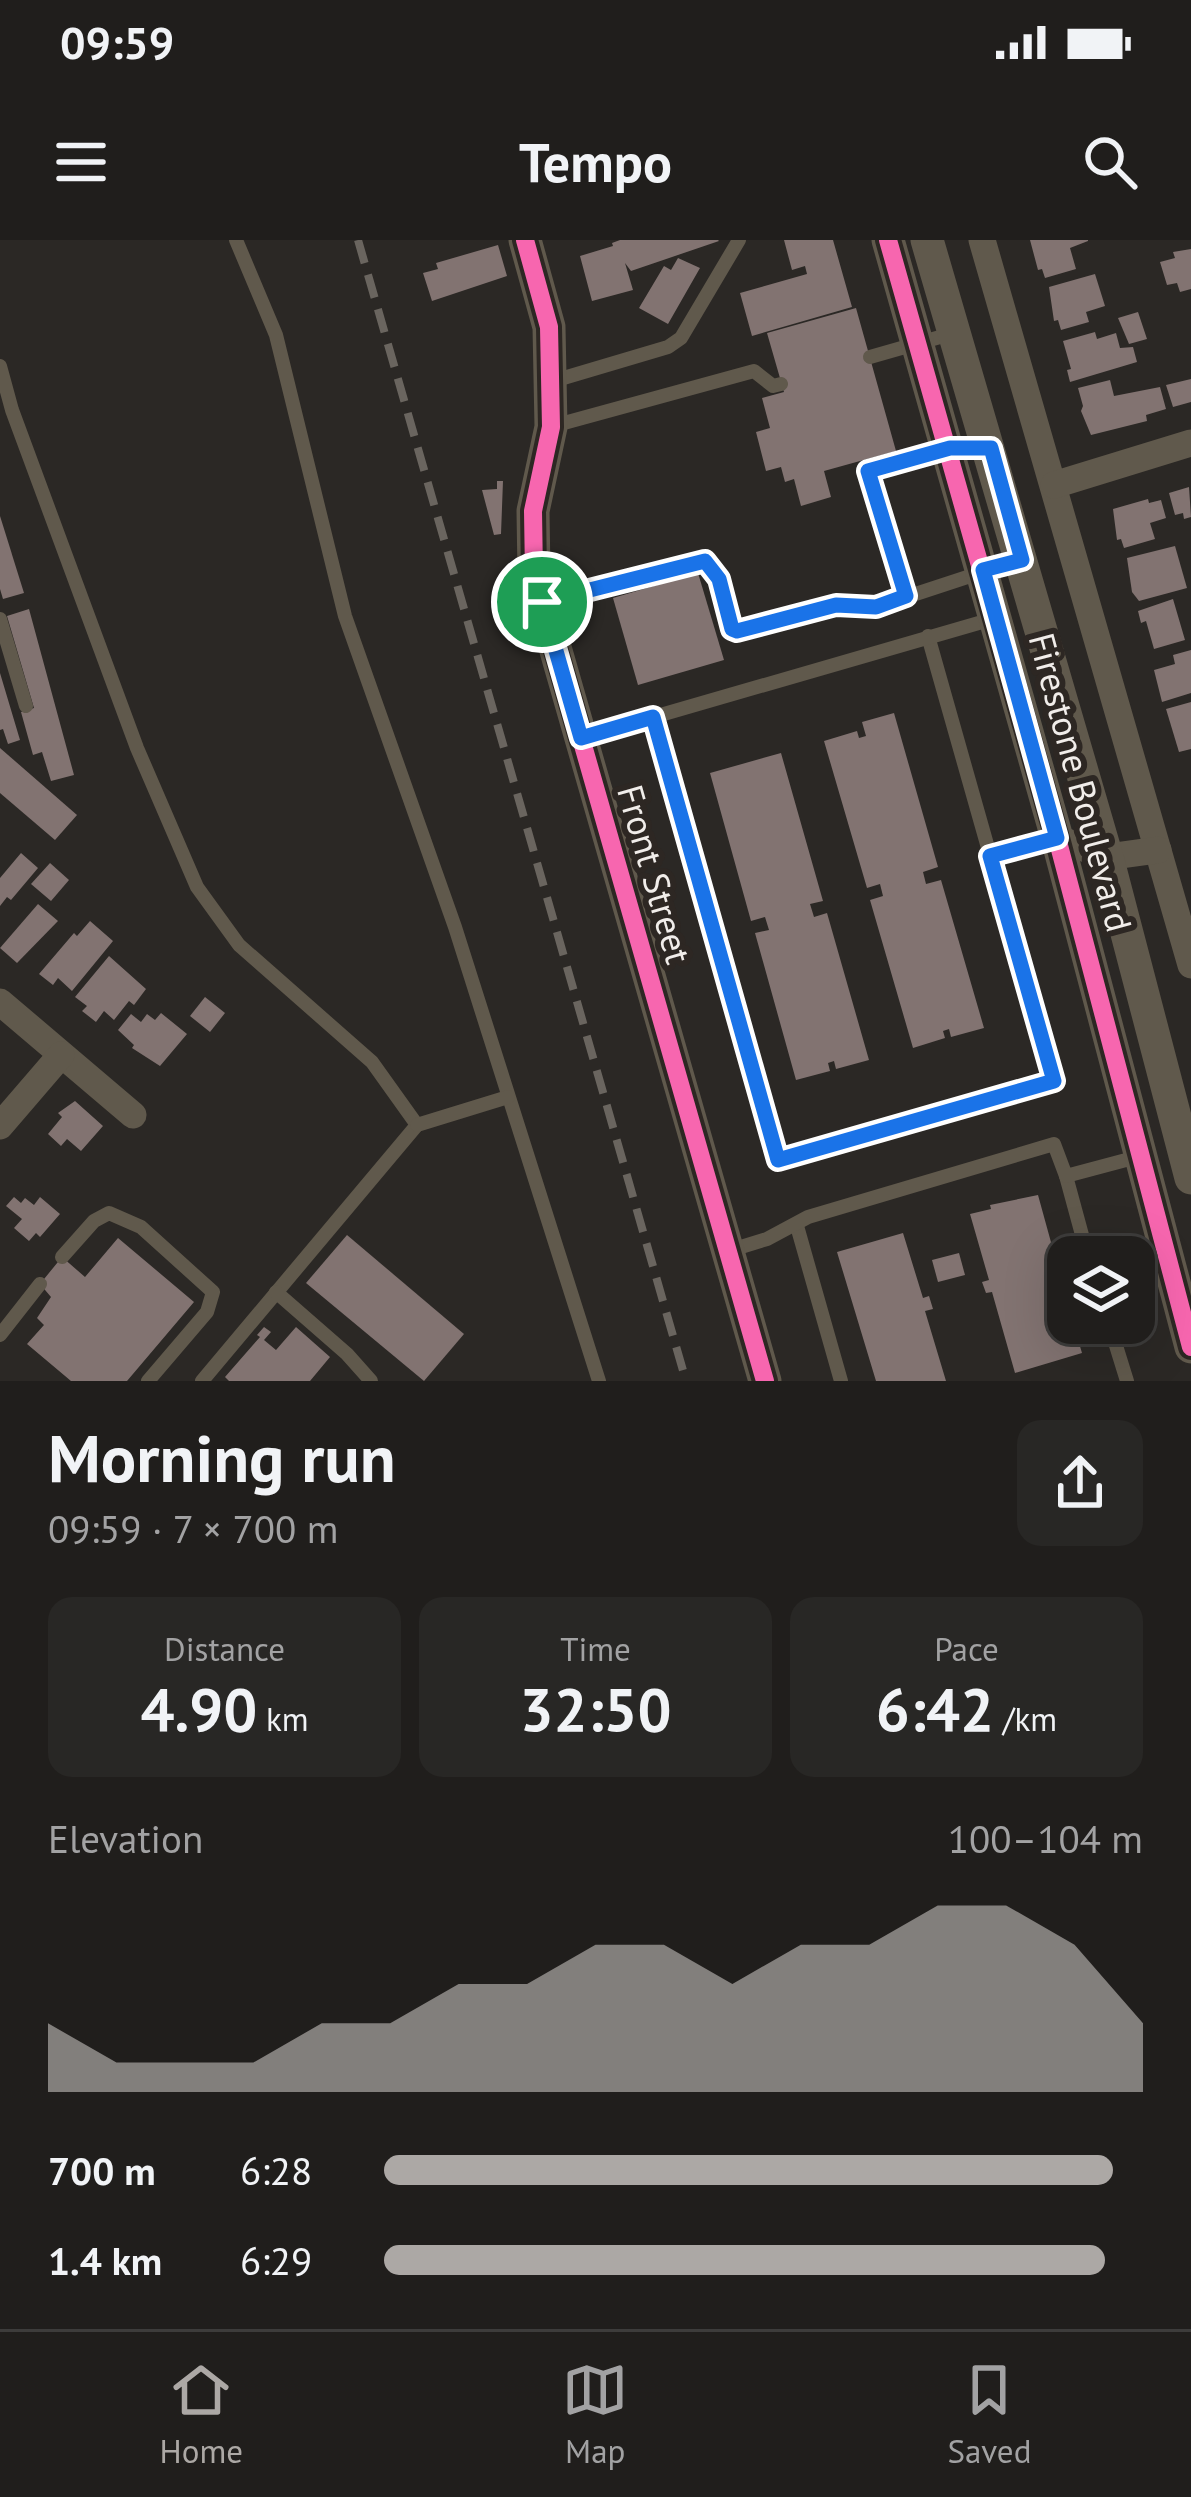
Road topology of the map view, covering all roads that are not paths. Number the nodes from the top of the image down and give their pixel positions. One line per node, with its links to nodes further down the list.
1 (236, 240): 35 (lane)
2 (525, 240): 11 (street, Front Street)
3 (739, 240): 11 (lane)
4 (888, 240): 8 (street, Firestone Boulevard)
5 (927, 240): 7 (street, Firestone Boulevard)
6 (982, 240): 17 (street)
7 (954, 333): 8 (lane); 16 (street, Firestone Boulevard)
8 (918, 344): 9 (lane); 15 (street, Firestone Boulevard)
9 (870, 357)
10 (0, 366): 37 (lane)
11 (550, 382): 13 (street, Front Street)
12 (781, 384): 13 (lane)
13 (551, 427): 21 (street, Front Street)
14 (1191, 443): 17 (street)
15 (950, 448): 16 (lane); 19 (street, Firestone Boulevard); 20 (lane)
16 (991, 448): 18 (street, Firestone Boulevard)
17 (1054, 485): 29 (street)
18 (1022, 560): 19 (lane); 31 (street, Firestone Boulevard)
19 (983, 570): 20 (lane); 22 (street, Firestone Boulevard)
20 (906, 596): 21 (lane)
21 (542, 602): 27 (street, Front Street)
22 (996, 618): 24 (lane); 28 (street, Firestone Boulevard)
23 (0, 619): 25 (lane)
24 (928, 636): 26 (lane); 30 (lane)
25 (26, 706)
26 (653, 717): 27 (lane); 30 (lane)
27 (581, 738): 44 (street, Front Street)
28 (1057, 838): 30 (lane); 31 (street); 39 (street, Firestone Boulevard)
29 (1158, 850): 31 (street); 32 (street)
30 (990, 856)
31 (1107, 856): 41 (street, Firestone Boulevard)
32 (1191, 965)
33 (0, 1002): 34 (street)
34 (61, 1055): 36 (street); 38 (street)
35 (508, 1097): 37 (lane); 54 (lane)
36 (133, 1115)
37 (417, 1125): 47 (lane)
38 (0, 1126)
39 (1141, 1156): 40 (lane); 50 (street, Firestone Boulevard)
40 (1066, 1176): 42 (lane); 43 (lane)
41 (1191, 1178)
42 (797, 1226): 44 (lane); 56 (lane)
43 (1082, 1236)
44 (728, 1251): 55 (street, Front Street)
45 (62, 1257): 51 (lane)
46 (40, 1283): 48 (lane)
47 (276, 1292): 52 (lane); 53 (lane)
48 (0, 1335)
49 (1115, 1344): 57 (lane)
50 (1191, 1348)
51 (148, 1381)
52 (202, 1381)
53 (371, 1381)
54 (599, 1381)
55 (765, 1381)
56 (841, 1381)
57 (1126, 1381)

